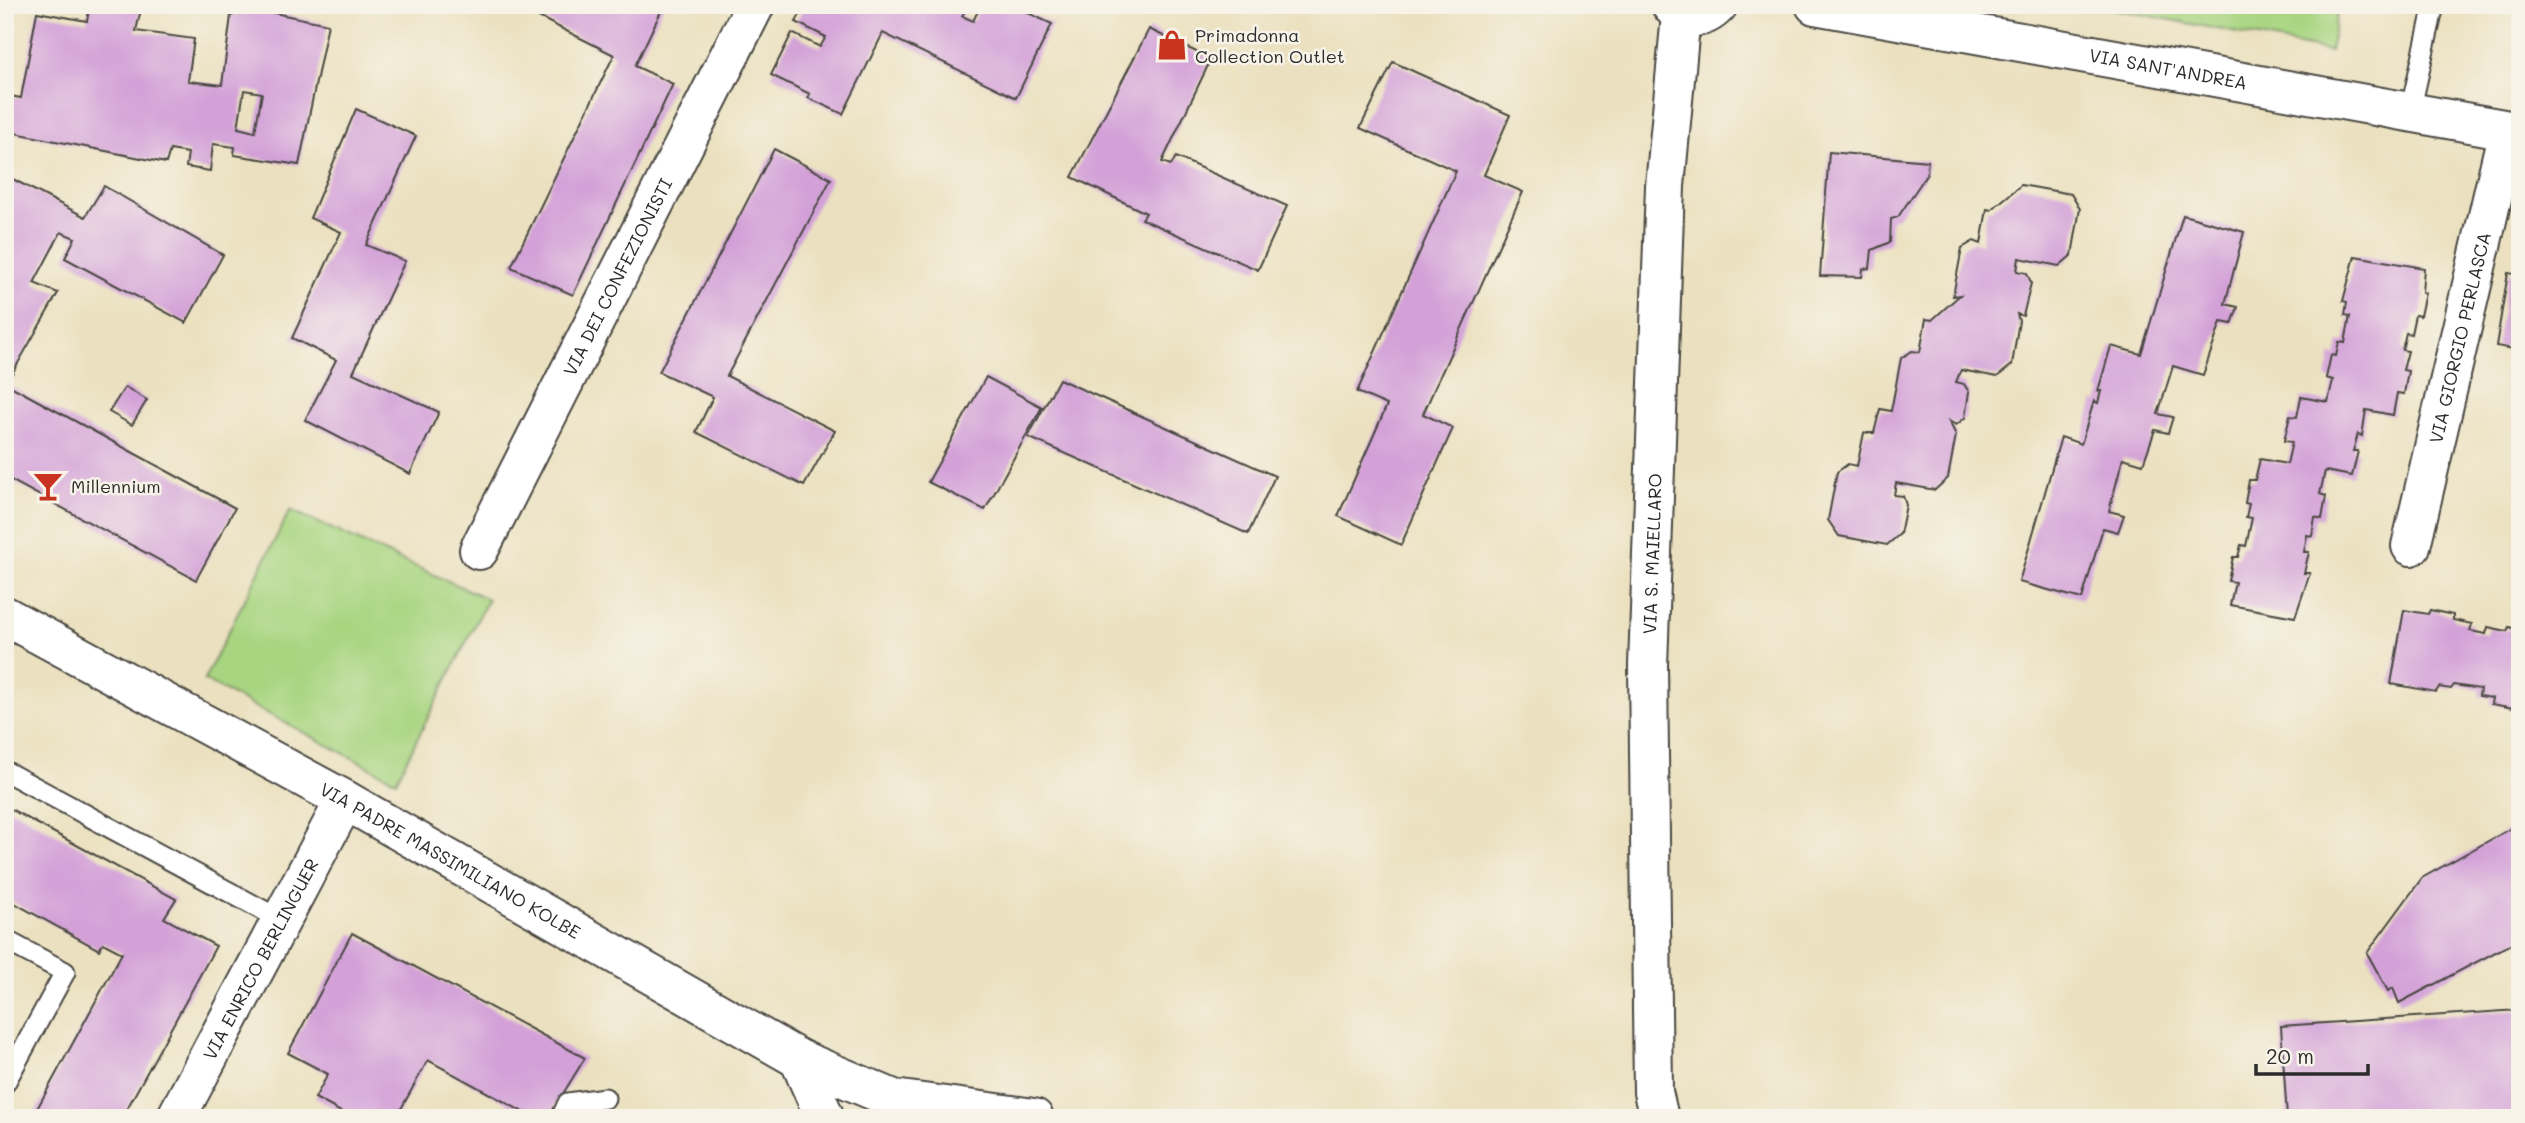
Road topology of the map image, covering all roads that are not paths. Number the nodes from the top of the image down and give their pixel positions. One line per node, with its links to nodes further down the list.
1 (755, 5): 9 (street, VIA DEI CONFEZIONISTI)
2 (1718, 5): 5 (street)
3 (1815, 5): 6 (street, VIA SANT'ANDREA)
4 (2434, 5): 6 (lane)
5 (1676, 10): 18 (street, VIA S. MAIELLARO)
6 (2410, 112): 7 (street, VIA SANT'ANDREA)
7 (2514, 131): 8 (street, VIA GIORGIO PERLASCA)
8 (2411, 547)
9 (479, 550)
10 (5, 616): 12 (street, VIA PADRE MASSIMILIANO KOLBE)
11 (5, 771): 13 (lane)
12 (345, 800): 13 (street, VIA ENRICO BERLINGUER); 15 (street, VIA PADRE MASSIMILIANO KOLBE)
13 (281, 920): 20 (street, VIA ENRICO BERLINGUER)
14 (5, 940): 16 (lane)
15 (799, 1059): 19 (street, VIA PADRE MASSIMILIANO KOLBE); 22 (street)
16 (5, 1083)
17 (605, 1098): 21 (lane)
18 (1653, 1109)
19 (891, 1112): 23 (street, VIA PADRE MASSIMILIANO KOLBE); 24 (street, VIA PADRE MASSIMILIANO KOLBE)
20 (176, 1118)
21 (561, 1118)
22 (825, 1118)
23 (930, 1118)
24 (1034, 1118)

